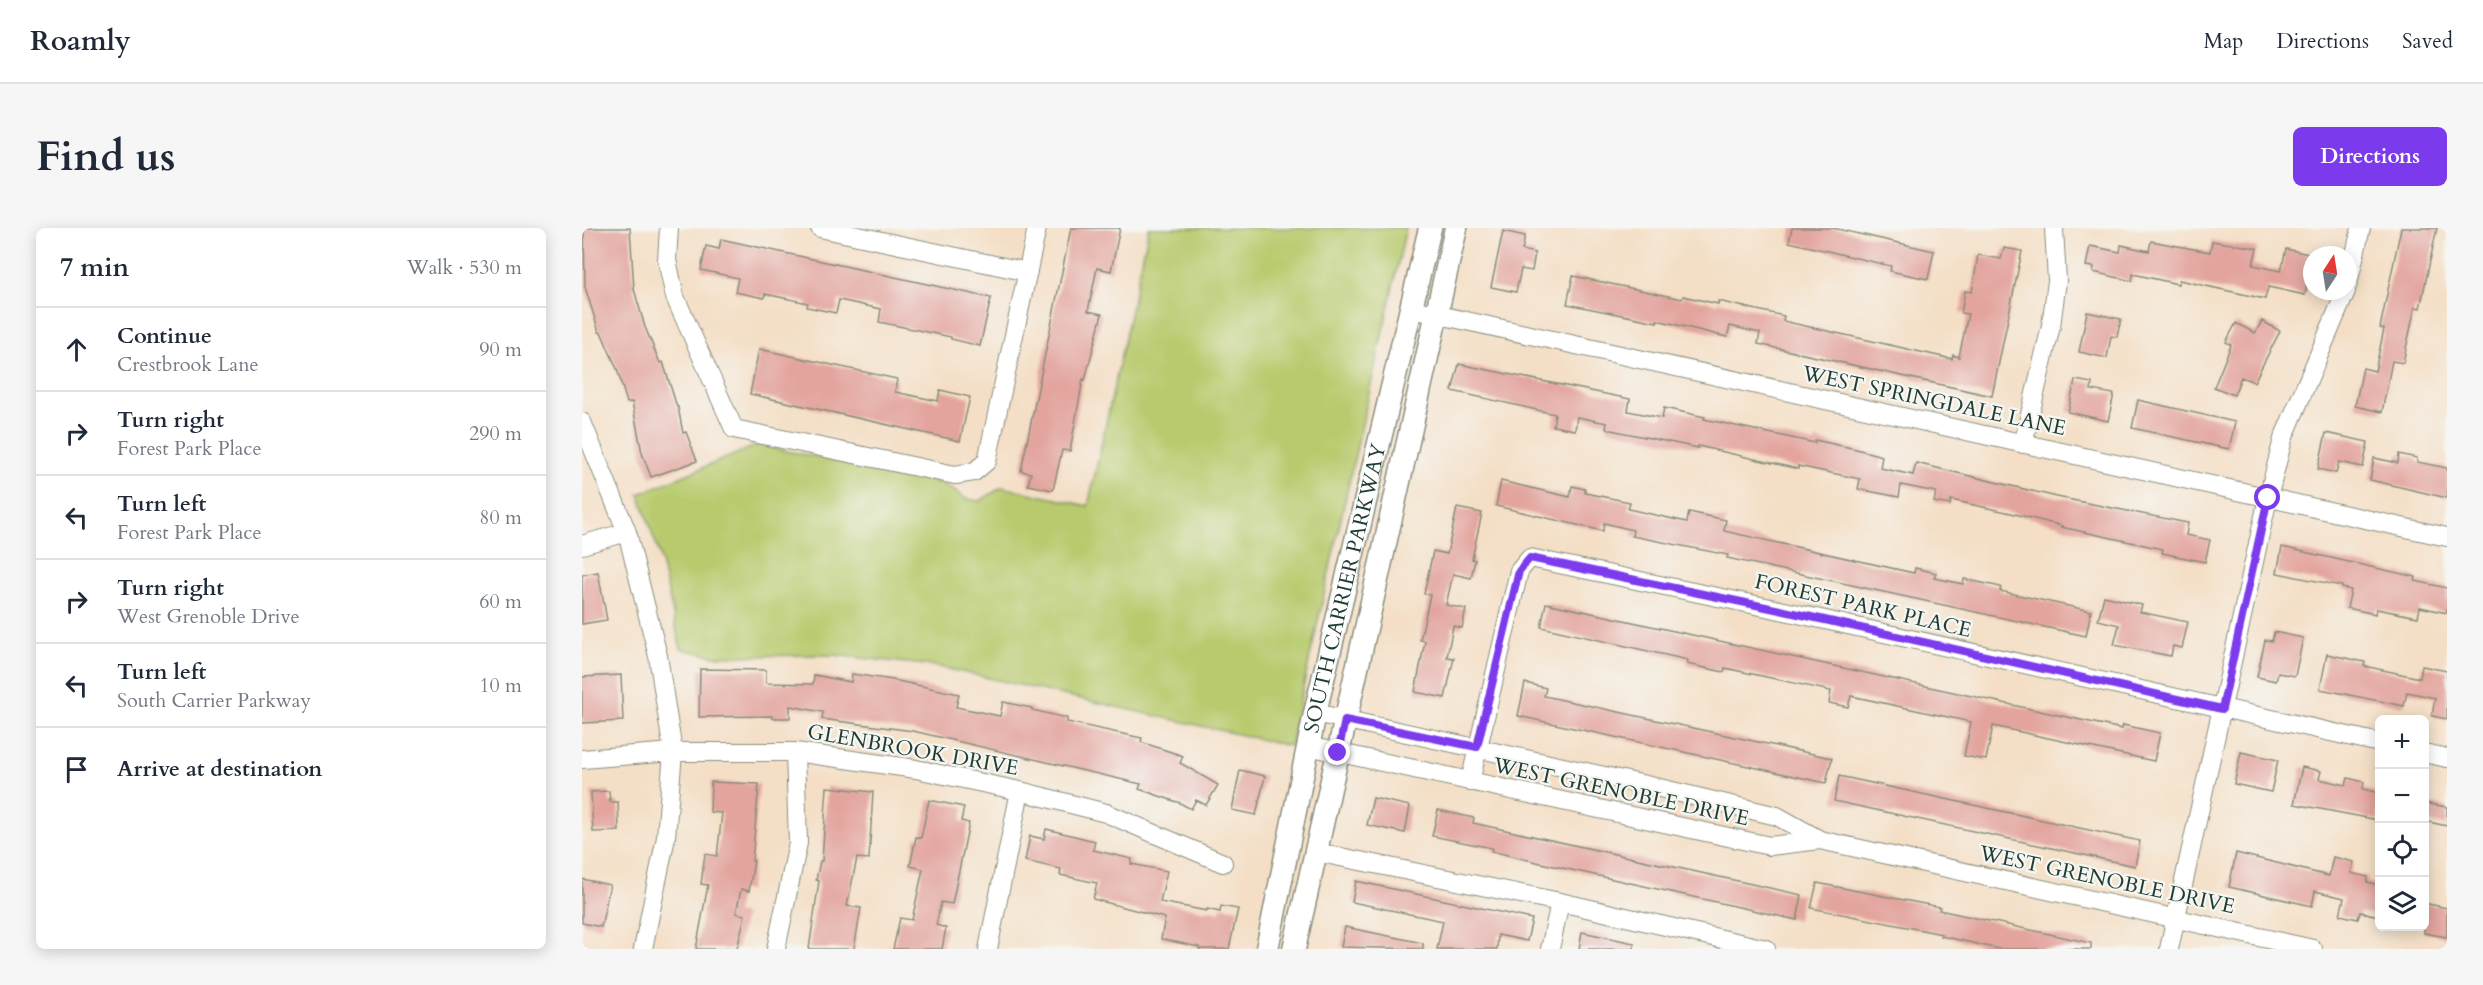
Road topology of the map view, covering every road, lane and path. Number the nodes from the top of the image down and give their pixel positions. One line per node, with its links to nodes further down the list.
1 (669, 228): 9 (street)
2 (820, 228): 9 (street)
3 (1037, 228): 9 (street)
4 (1430, 228): 11 (main road, SOUTH CARRIER PARKWAY)
5 (1456, 228): 12 (main road, SOUTH CARRIER PARKWAY)
6 (2054, 228): 14 (street)
7 (2361, 228): 8 (street)
8 (2357, 246)
9 (1028, 272)
10 (2342, 300): 15 (street)
11 (1412, 309): 12 (street, WEST SPRINGDALE LANE); 20 (main road, SOUTH CARRIER PARKWAY)
12 (1438, 314): 14 (street, WEST SPRINGDALE LANE); 21 (main road, SOUTH CARRIER PARKWAY)
13 (582, 422): 16 (street)
14 (2023, 444): 15 (street, WEST SPRINGDALE LANE)
15 (2268, 498): 17 (street, WEST SPRINGDALE LANE); 19 (street)
16 (627, 532): 18 (street); 25 (street)
17 (2447, 537)
18 (582, 545)
19 (2222, 709): 22 (street, FOREST PARK PLACE); 24 (street, FOREST PARK PLACE); 37 (street)
20 (1315, 713): 21 (street, WEST GRENOBLE DRIVE); 23 (main road, SOUTH CARRIER PARKWAY)
21 (1345, 720): 24 (street, WEST GRENOBLE DRIVE); 27 (main road, SOUTH CARRIER PARKWAY)
22 (2375, 742)
23 (1308, 746): 27 (street, WEST GRENOBLE DRIVE); 41 (main road, SOUTH CARRIER PARKWAY)
24 (1477, 747): 31 (street); 33 (street, WEST GRENOBLE DRIVE)
25 (673, 752): 26 (street, GLENBROOK DRIVE); 30 (street, GLENBROOK DRIVE); 38 (street)
26 (795, 752): 32 (street, GLENBROOK DRIVE); 39 (street)
27 (1338, 753): 31 (street, WEST GRENOBLE DRIVE); 34 (main road, SOUTH CARRIER PARKWAY)
28 (2429, 754): 29 (street)
29 (2447, 758)
30 (582, 759)
31 (1470, 782): 33 (street, WEST GRENOBLE DRIVE)
32 (1020, 791): 35 (street, GLENBROOK DRIVE); 40 (street)
33 (1820, 840): 37 (street, WEST GRENOBLE DRIVE)
34 (1316, 852): 36 (street); 42 (main road, SOUTH CARRIER PARKWAY)
35 (1223, 863)
36 (1560, 902): 43 (street); 44 (street)
37 (2175, 918): 45 (street); 46 (street, WEST GRENOBLE DRIVE)
38 (643, 949)
39 (776, 949)
40 (988, 949)
41 (1267, 949)
42 (1294, 949)
43 (1550, 949)
44 (1766, 949)
45 (2169, 949)
46 (2313, 949)

